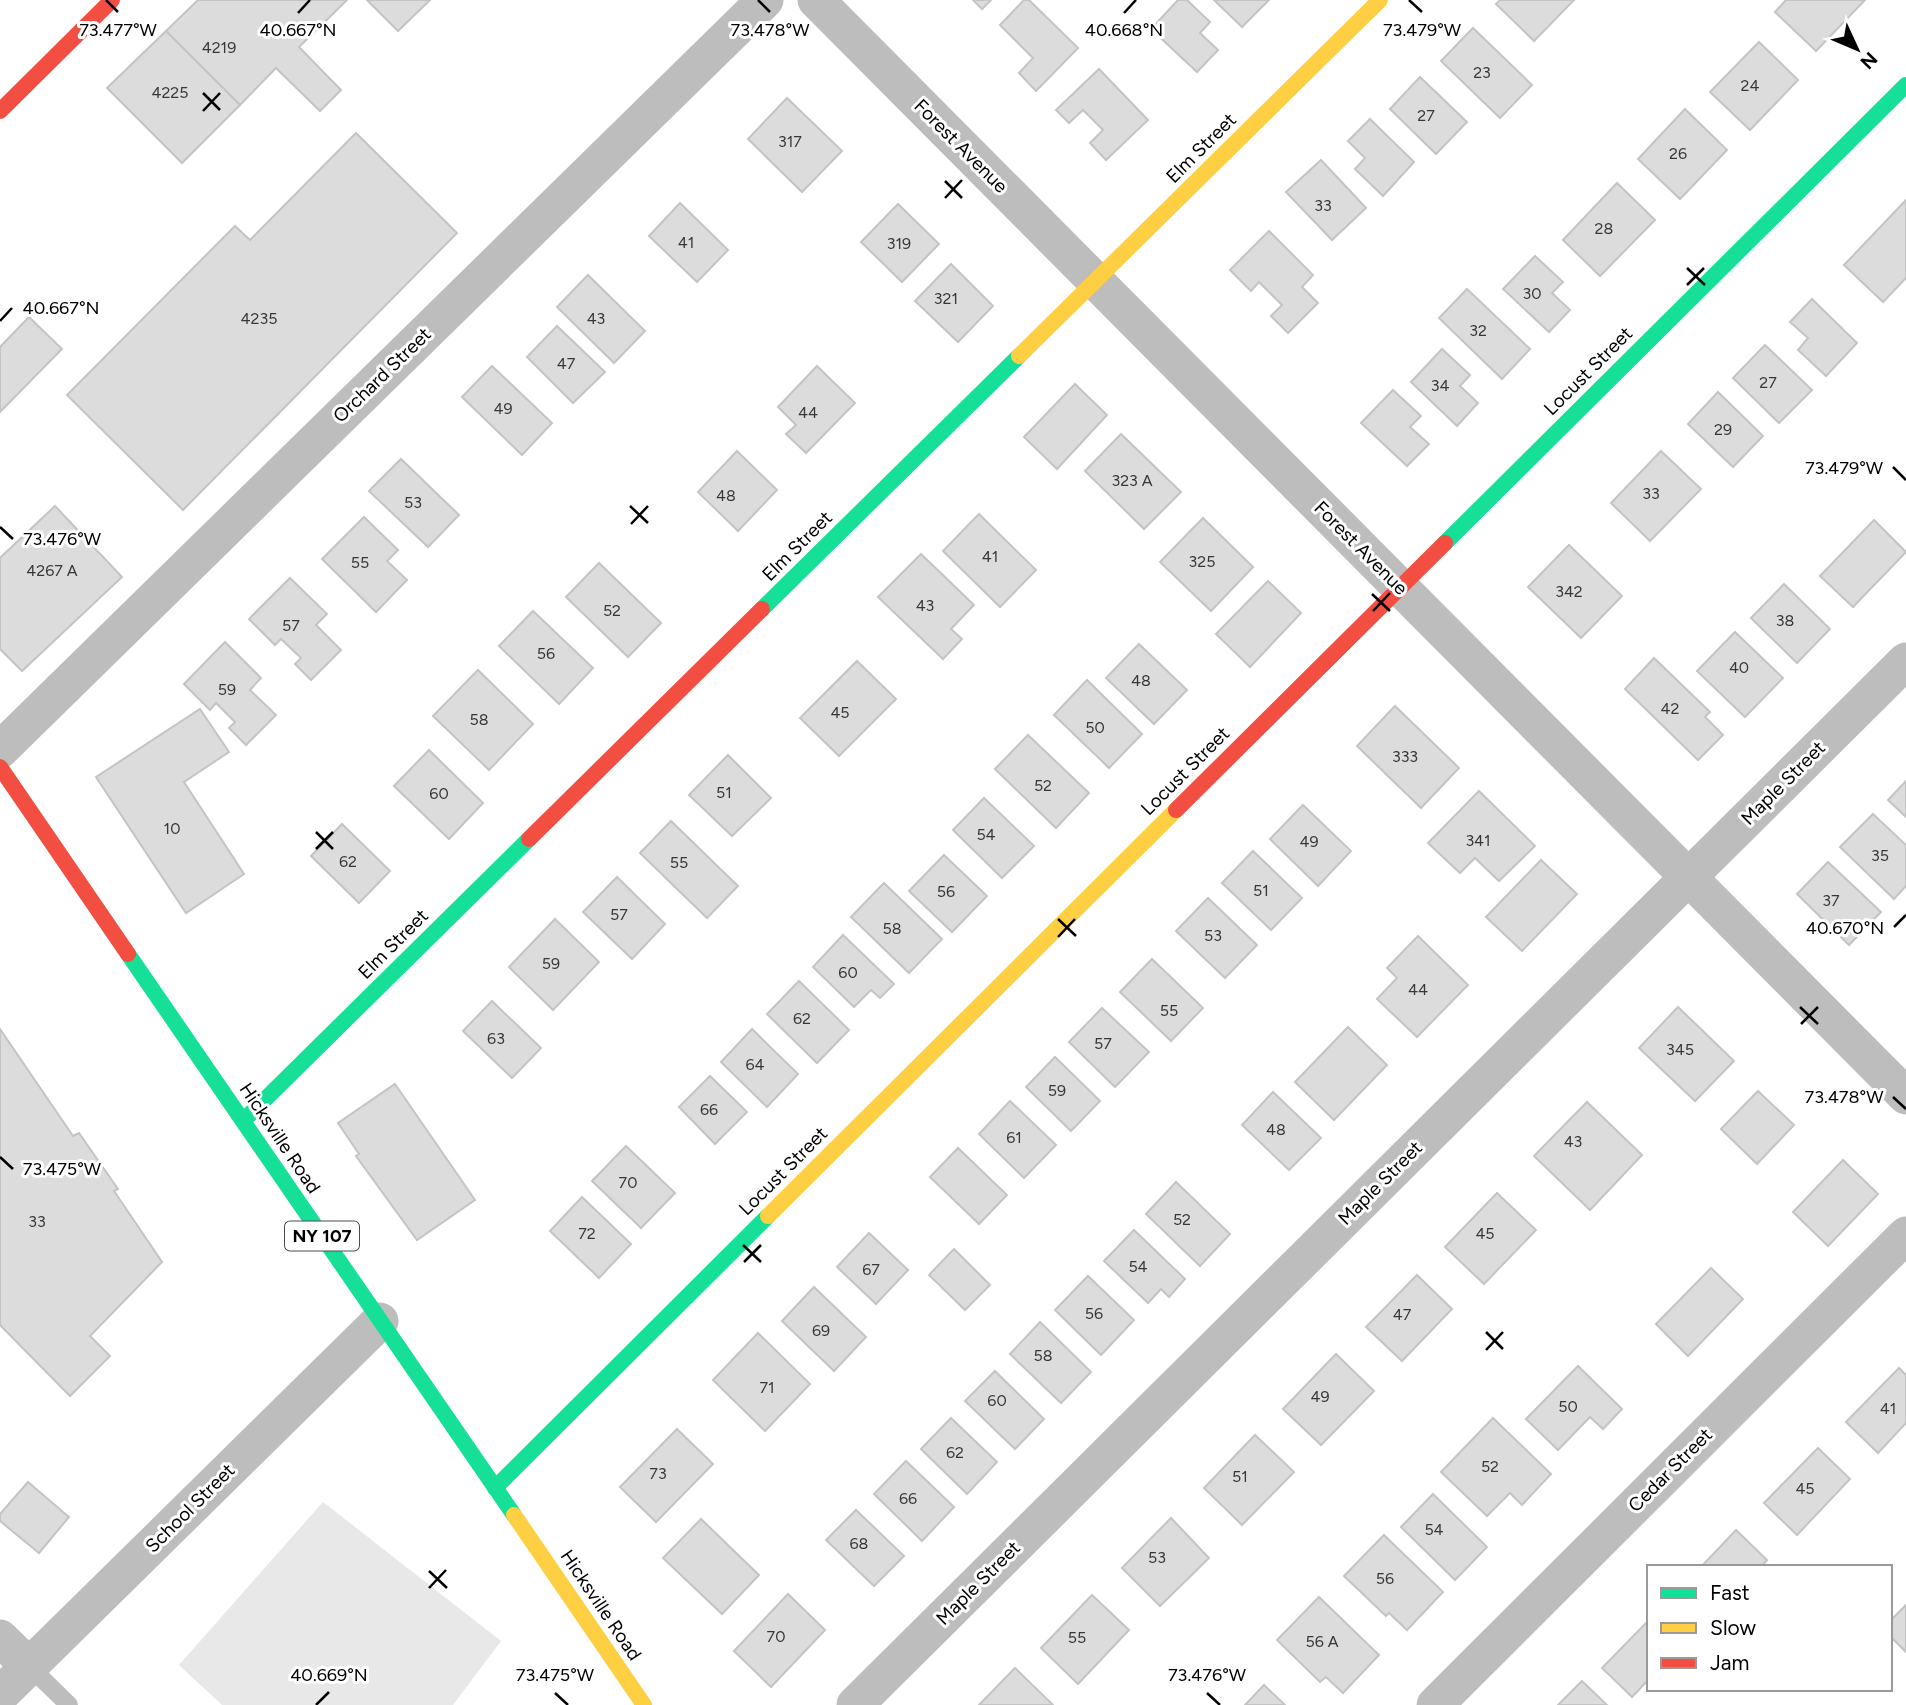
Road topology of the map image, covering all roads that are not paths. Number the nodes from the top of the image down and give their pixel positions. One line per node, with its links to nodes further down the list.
1 (112, 0): 6 (street)
2 (765, 0): 10 (street, Orchard Street)
3 (816, 0): 7 (street, Forest Avenue)
4 (1380, 0): 7 (street, Elm Street)
5 (1906, 85): 8 (street, Locust Street)
6 (0, 111)
7 (1096, 281): 8 (street, Forest Avenue); 14 (street, Elm Street)
8 (1400, 587): 12 (street, Forest Avenue); 17 (street, Locust Street)
9 (1906, 661): 12 (street, Maple Street)
10 (0, 750)
11 (0, 767): 14 (street, Hicksville Road / NY 107)
12 (1688, 877): 13 (street, Forest Avenue); 23 (street, Maple Street)
13 (1906, 1096)
14 (243, 1121): 16 (street, Hicksville Road / NY 107)
15 (1906, 1235): 24 (street, Cedar Street)
16 (380, 1321): 17 (street, Hicksville Road / NY 107); 19 (street, School Street)
17 (495, 1488): 22 (street, Hicksville Road / NY 107)
18 (0, 1638): 19 (street)
19 (29, 1666): 20 (street, School Street); 21 (lane)
20 (0, 1695)
21 (69, 1705)
22 (644, 1705)
23 (855, 1705)
24 (1435, 1705)

